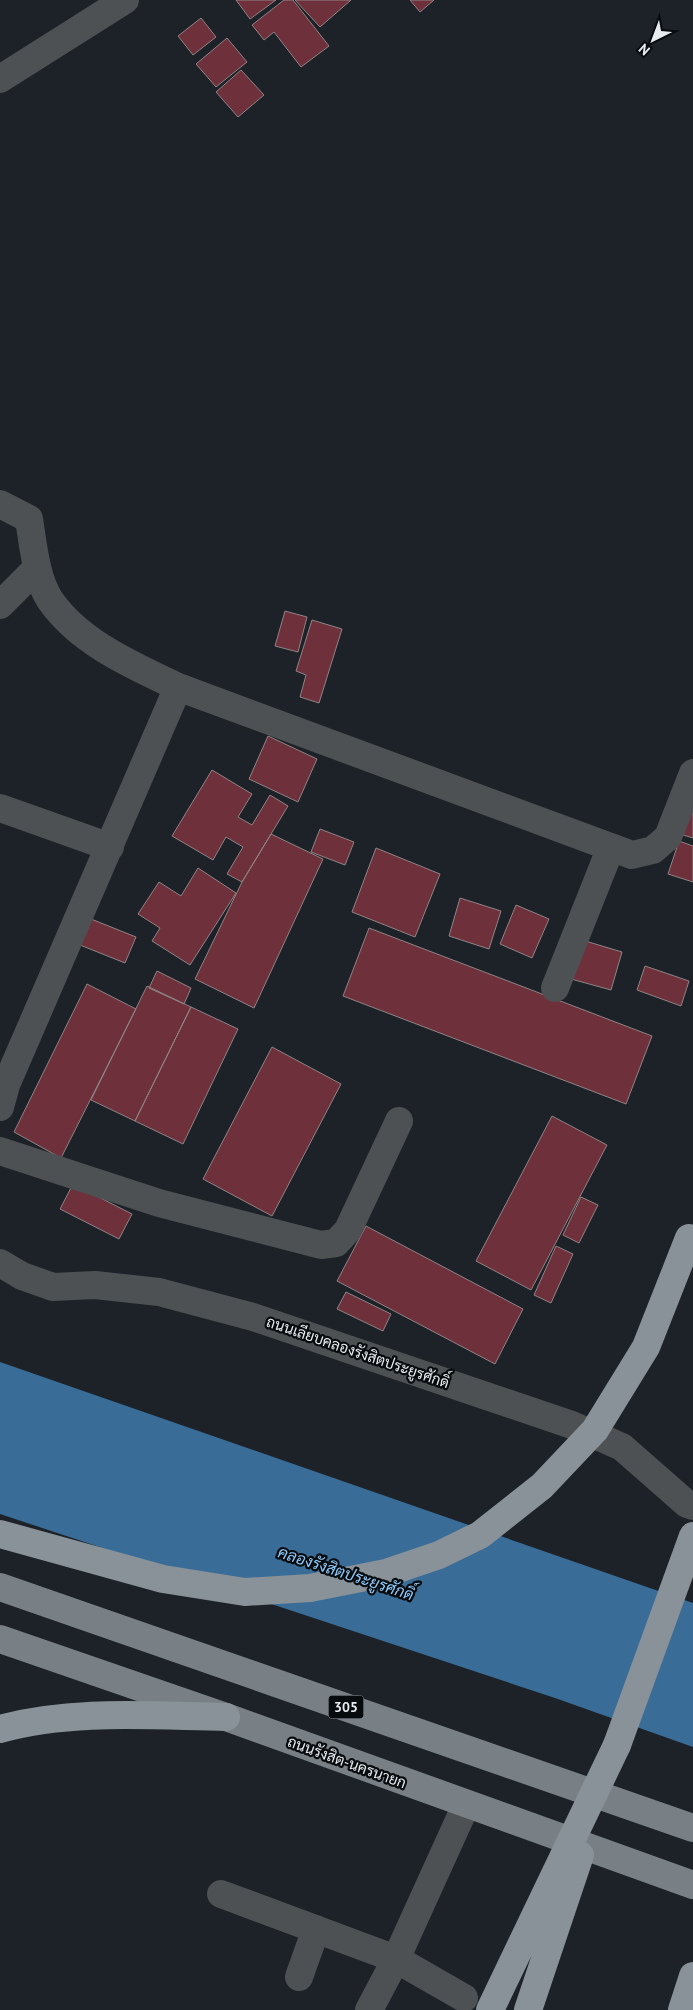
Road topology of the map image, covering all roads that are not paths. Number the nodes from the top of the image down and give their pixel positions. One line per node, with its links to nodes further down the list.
1 (125, 0): 2 (street)
2 (0, 79)
3 (0, 504): 4 (street)
4 (37, 568): 5 (street); 6 (street)
5 (0, 605)
6 (178, 687): 9 (street); 10 (street)
7 (693, 773): 10 (street)
8 (1, 811): 9 (street)
9 (110, 847): 12 (street)
10 (611, 847): 11 (street)
11 (555, 988)
12 (0, 1107)
13 (399, 1121): 14 (street)
14 (0, 1151)
15 (691, 1232): 18 (highway, bridge)
16 (0, 1263): 17 (street, ถนนเลียบคลองรังสิตประยูรศักดิ์)
17 (693, 1506)
18 (0, 1534)
19 (693, 1536): 24 (highway)
20 (0, 1587): 26 (main road, 305)
21 (0, 1640): 22 (main road, ถนนรังสิต-นครนายก)
22 (226, 1717): 23 (highway); 25 (main road, ถนนรังสิต-นครนายก)
23 (0, 1729)
24 (616, 1745): 35 (highway, bridge); 36 (highway, bridge)
25 (466, 1805): 27 (main road, ถนนรังสิต-นครนายก); 30 (street)
26 (693, 1828)
27 (693, 1885)
28 (221, 1894): 29 (street)
29 (316, 1929): 30 (street); 32 (street)
30 (396, 1959): 33 (street); 34 (street)
31 (693, 1976): 37 (highway)
32 (299, 1977)
33 (464, 1998)
34 (369, 2010)
35 (490, 2010)
36 (528, 2010)
37 (682, 2010)

